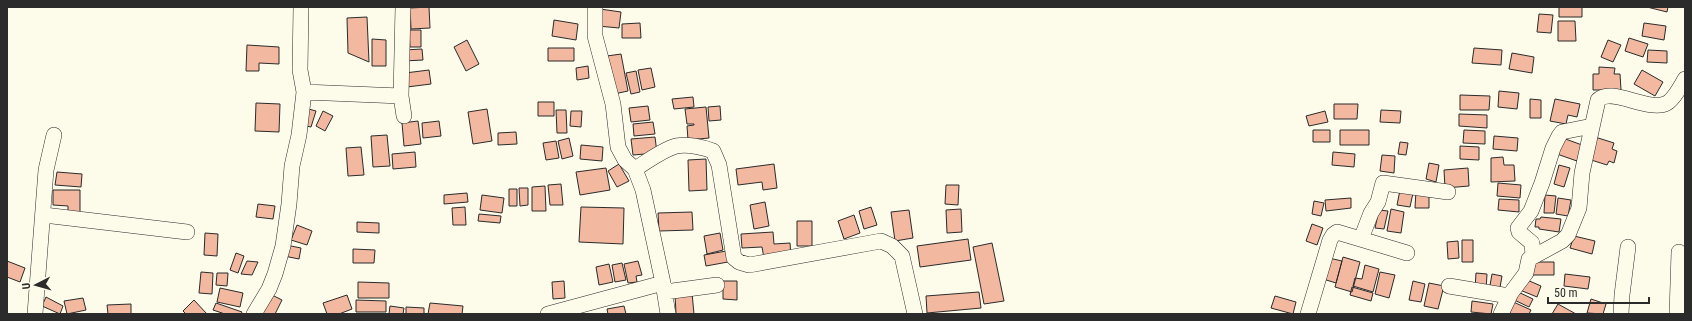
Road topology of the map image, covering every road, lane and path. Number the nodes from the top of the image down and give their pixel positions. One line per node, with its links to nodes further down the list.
1 (302, 7): 5 (street)
2 (403, 7): 6 (street)
3 (595, 7): 11 (street)
4 (1685, 79): 7 (street)
5 (304, 92): 6 (street); 25 (street)
6 (401, 96): 8 (street)
7 (1679, 99): 9 (street)
8 (404, 116)
9 (1592, 126): 19 (street); 19 (street)
10 (54, 135): 13 (street)
11 (635, 169): 22 (street); 28 (street)
12 (1448, 192): 15 (street)
13 (44, 215): 14 (street); 24 (street)
14 (187, 232)
15 (1360, 239): 18 (street); 29 (street)
16 (1628, 247): 31 (street)
17 (1679, 252): 32 (street)
18 (1407, 253)
19 (1533, 256): 23 (street)
20 (717, 285): 22 (street)
21 (1449, 286): 23 (street)
22 (664, 288): 26 (street); 27 (street)
23 (1509, 296): 30 (street)
24 (35, 314)
25 (254, 314)
26 (548, 314)
27 (668, 314)
28 (915, 314)
29 (1308, 314)
30 (1501, 314)
31 (1621, 314)
32 (1677, 314)

